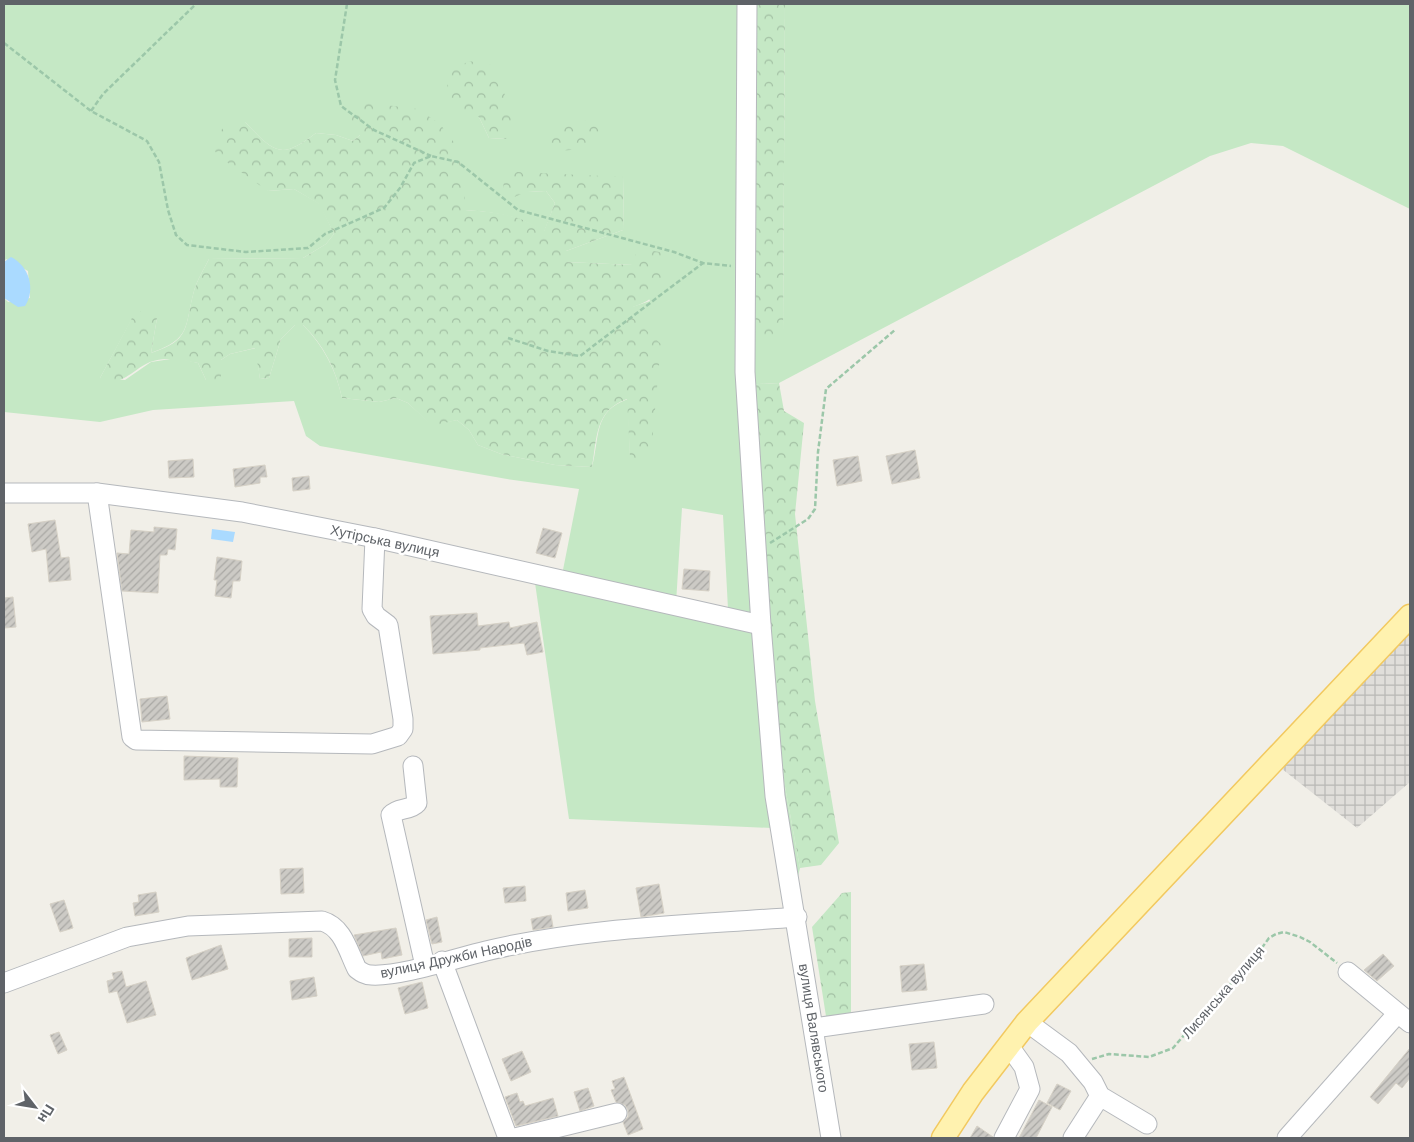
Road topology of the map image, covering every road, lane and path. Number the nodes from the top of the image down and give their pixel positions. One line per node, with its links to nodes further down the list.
1 (196, 4): 5 (path)
2 (347, 4): 6 (path)
3 (748, 4): 8 (street, вулиця Валявського)
4 (4, 43): 5 (path)
5 (91, 111): 6 (path)
6 (431, 156): 7 (path)
7 (703, 263): 8 (path); 10 (path)
8 (745, 268): 14 (street, вулиця Валявського)
9 (896, 329): 14 (path)
10 (508, 338)
11 (97, 492): 12 (street, Хутірська вулиця); 13 (street, Хутірська вулиця); 13 (street)
12 (4, 493)
13 (375, 538): 16 (street, Хутірська вулиця)
14 (756, 552): 16 (street, вулиця Валявського)
15 (1410, 616): 24 (main road)
16 (761, 625): 18 (street, вулиця Валявського)
17 (413, 766): 19 (street)
18 (796, 918): 19 (street, вулиця Дружби Народів); 25 (street, вулиця Валявського)
19 (434, 964): 21 (street, вулиця Дружби Народів); 31 (street)
20 (1348, 972): 23 (street); 27 (path, Лисянська вулиця)
21 (4, 982)
22 (984, 1004): 25 (street)
23 (1403, 1018): 37 (street)
24 (1027, 1022): 26 (main road); 27 (street)
25 (814, 1028): 33 (street, вулиця Валявського)
26 (1009, 1046): 34 (main road); 35 (street)
27 (1069, 1053): 28 (street)
28 (1100, 1096): 30 (street); 36 (street)
29 (617, 1113): 32 (street)
30 (1147, 1124)
31 (508, 1138)
32 (515, 1138)
33 (831, 1138)
34 (943, 1138)
35 (1004, 1138)
36 (1073, 1138)
37 (1287, 1138)

